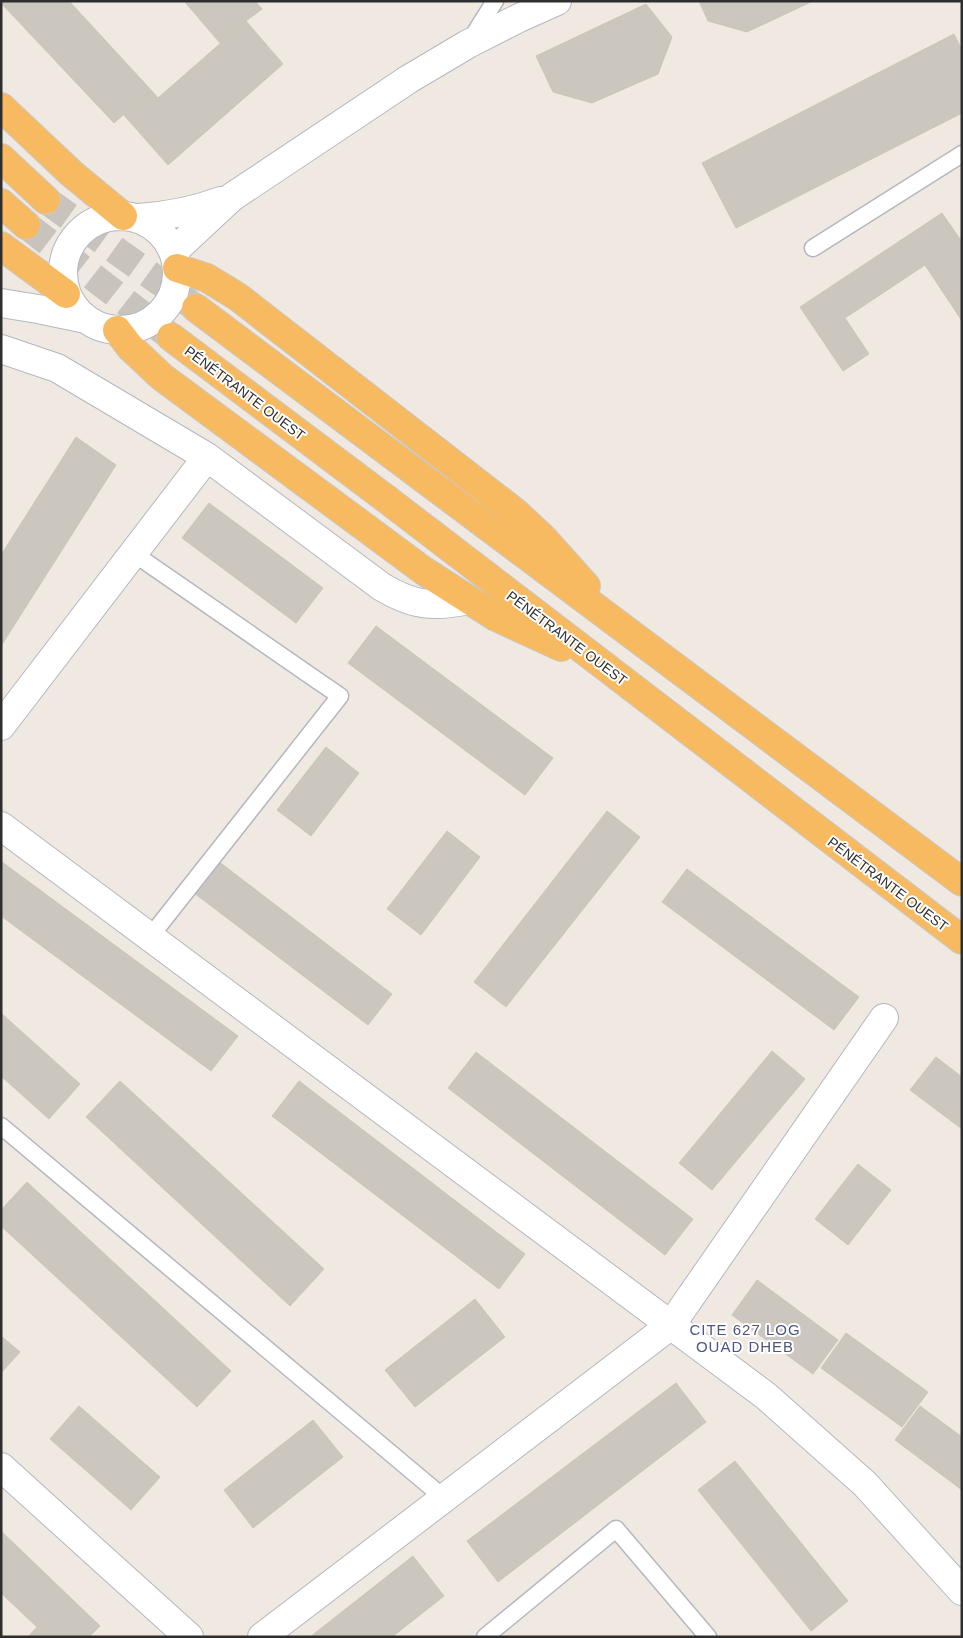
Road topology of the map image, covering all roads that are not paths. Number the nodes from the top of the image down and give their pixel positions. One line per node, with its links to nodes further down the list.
1 (495, 1): 3 (lane)
2 (557, 1): 3 (street)
3 (468, 44): 7 (street)
4 (1, 107): 10 (highway)
5 (962, 154): 13 (lane)
6 (1, 158): 8 (highway)
7 (232, 197): 10 (street); 14 (street)
8 (46, 200)
9 (1, 203): 11 (highway)
10 (131, 217): 14 (street); 16 (street)
11 (26, 225)
12 (1, 246): 15 (highway)
13 (813, 248)
14 (175, 260): 21 (street); 27 (highway)
15 (12, 262): 16 (street); 17 (highway)
16 (63, 262): 17 (street)
17 (66, 294): 20 (street)
18 (1, 303): 20 (street)
19 (196, 308): 27 (highway)
20 (86, 319): 21 (street)
21 (117, 330): 26 (highway)
22 (171, 337): 28 (highway, PÉNÉTRANTE OUEST)
23 (1, 349): 24 (street)
24 (207, 456): 25 (street); 26 (street)
25 (133, 553): 29 (street); 32 (lane)
26 (468, 600): 28 (highway)
27 (611, 619): 31 (highway)
28 (601, 664): 33 (highway, PÉNÉTRANTE OUEST)
29 (1, 726)
30 (1, 826): 32 (street)
31 (962, 882)
32 (150, 937): 36 (street)
33 (962, 940)
34 (884, 1018): 36 (street)
35 (1, 1126): 38 (lane)
36 (671, 1325): 38 (street); 39 (street)
37 (1, 1467): 40 (street)
38 (444, 1498): 41 (street)
39 (962, 1591)
40 (189, 1637)
41 (262, 1637)
42 (486, 1637): 43 (lane)
43 (708, 1637)

